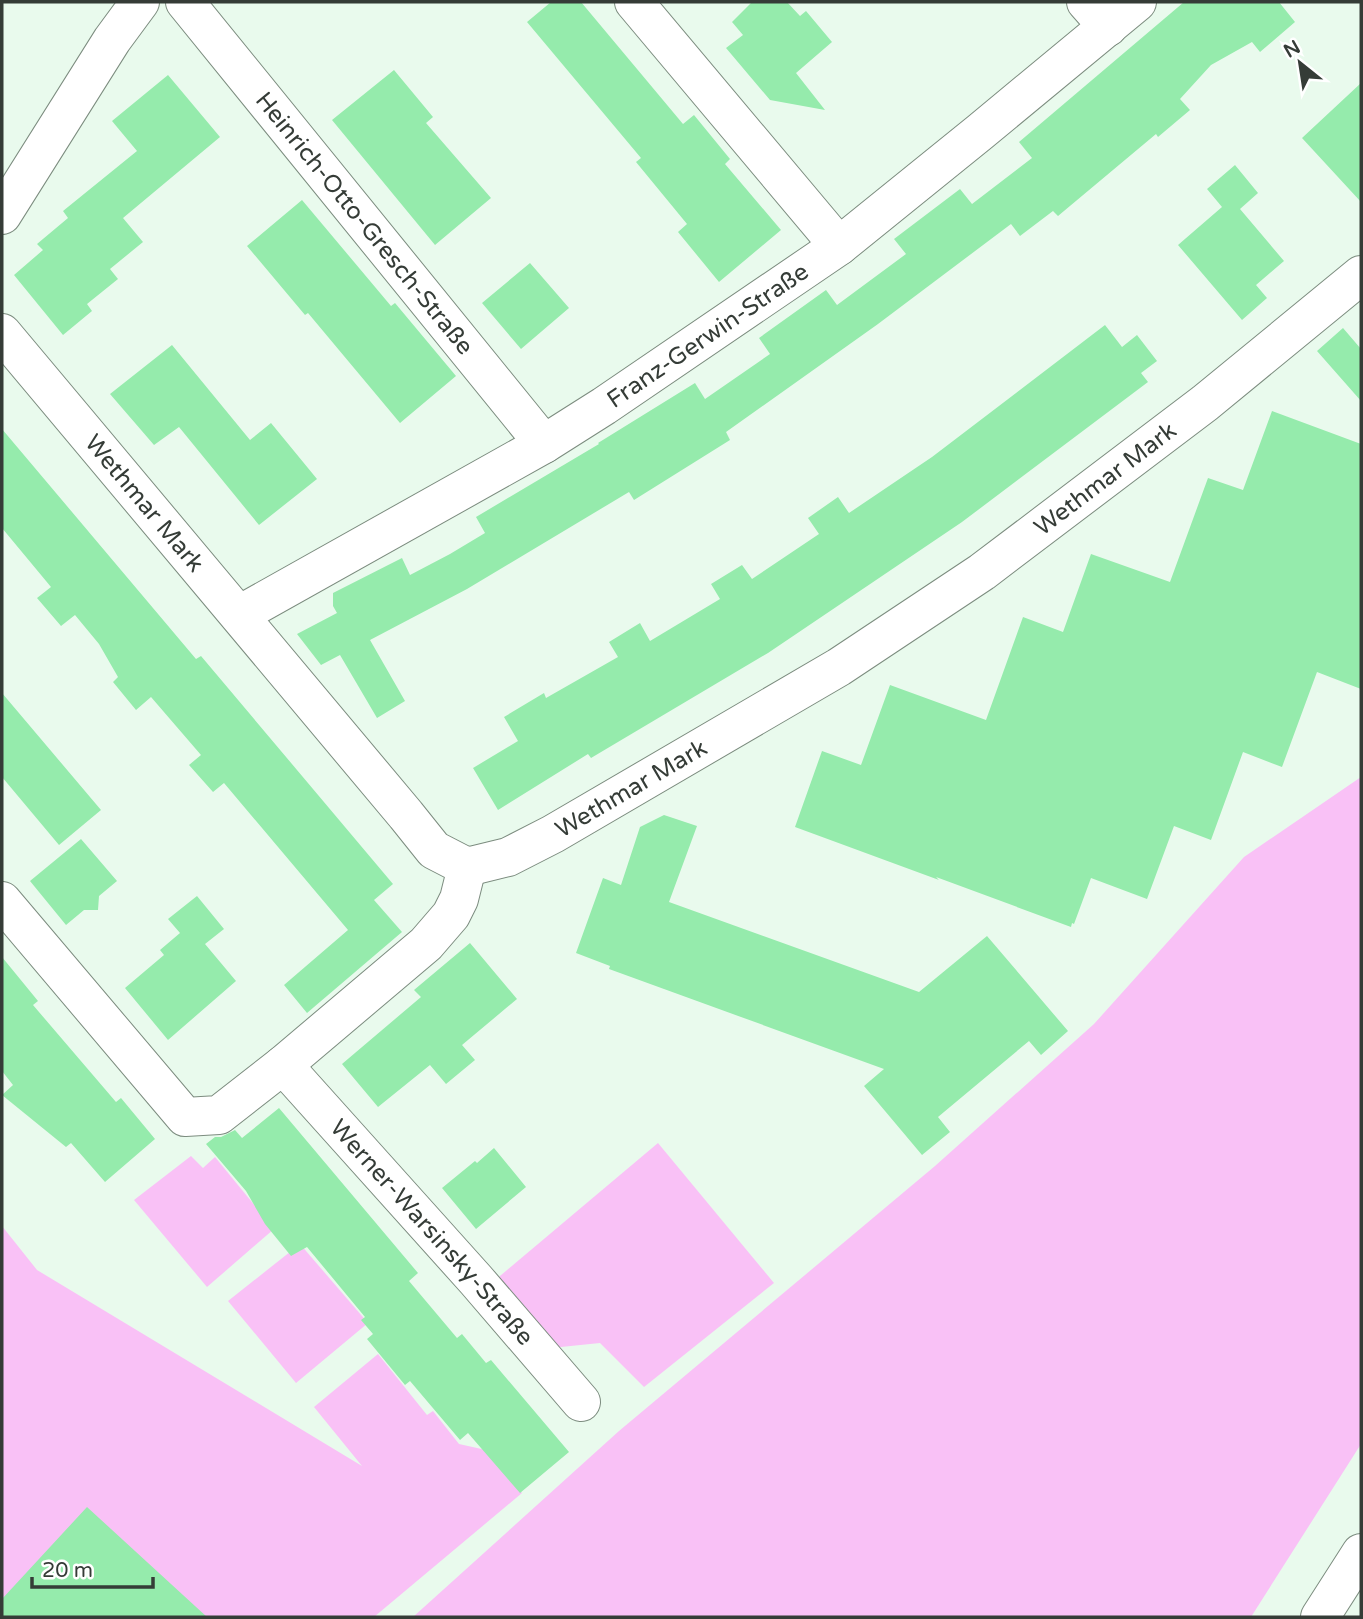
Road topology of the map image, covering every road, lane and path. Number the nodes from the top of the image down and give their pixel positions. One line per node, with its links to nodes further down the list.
1 (140, 2): 6 (street)
2 (185, 2): 10 (street, Heinrich-Otto-Gresch-Straße)
3 (634, 2): 7 (street)
4 (1137, 2): 5 (street, Franz-Gerwin-Straße)
5 (1097, 14): 7 (street, Franz-Gerwin-Straße)
6 (2, 215)
7 (839, 246): 10 (street, Franz-Gerwin-Straße)
8 (1361, 275): 12 (street, Wethmar Mark)
9 (2, 333): 11 (street, Wethmar Mark)
10 (544, 444): 11 (street, Franz-Gerwin-Straße)
11 (239, 615): 12 (street, Wethmar Mark)
12 (467, 867): 14 (street)
13 (2, 901): 14 (street)
14 (283, 1065): 15 (street, Werner-Warsinsky-Straße)
15 (581, 1402)
16 (1361, 1553): 17 (street)
17 (1320, 1617)

